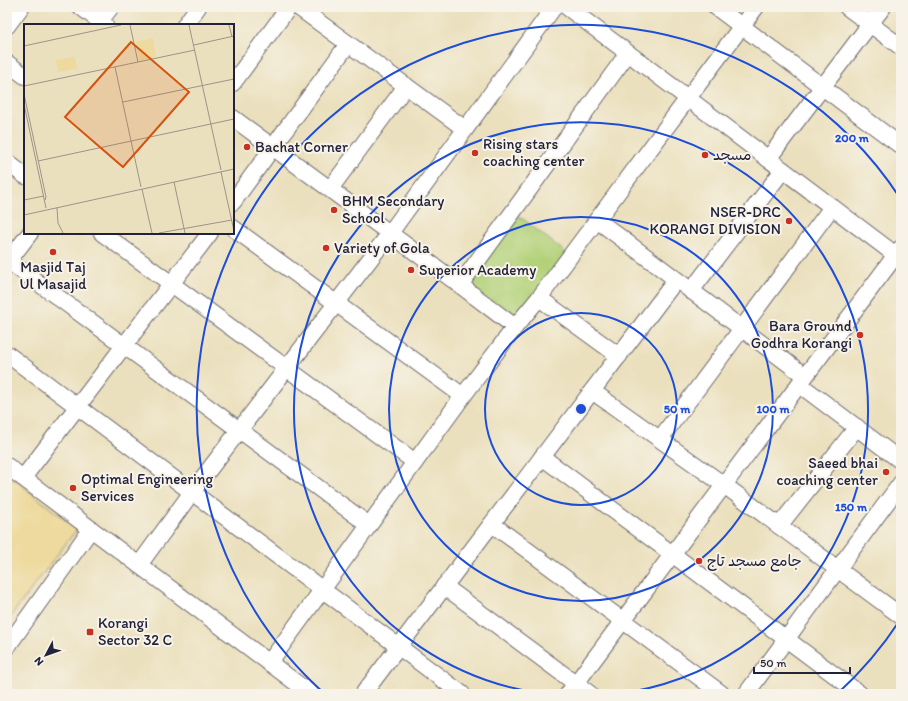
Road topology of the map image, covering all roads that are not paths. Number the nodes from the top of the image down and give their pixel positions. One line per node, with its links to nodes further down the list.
1 (21, 7): 16 (street)
2 (80, 7): 13 (street)
3 (111, 7): 13 (street)
4 (198, 7): 14 (street)
5 (289, 7): 23 (street)
6 (298, 7): 18 (street)
7 (554, 7): 28 (street)
8 (567, 7): 20 (street)
9 (716, 7): 17 (street)
10 (756, 7): 17 (street)
11 (847, 7): 15 (street)
12 (883, 7): 15 (street)
13 (103, 23)
14 (186, 24)
15 (870, 24): 19 (street); 25 (street)
16 (7, 26)
17 (742, 27): 25 (street); 26 (street)
18 (348, 44): 24 (street); 30 (street)
19 (901, 47)
20 (628, 53): 26 (street); 48 (street)
21 (7, 63): 22 (street)
22 (24, 75)
23 (234, 82)
24 (406, 86): 28 (street); 35 (street)
25 (822, 87): 29 (street); 31 (street)
26 (688, 99): 31 (street); 38 (street)
27 (234, 119): 30 (street)
28 (465, 129): 40 (street)
29 (901, 146)
30 (273, 148): 35 (street); 36 (street)
31 (768, 159): 33 (street)
32 (7, 162): 34 (street)
33 (783, 170): 37 (street); 49 (street)
34 (24, 175)
35 (330, 190): 40 (street)
36 (234, 201)
37 (832, 207): 44 (street); 53 (street)
38 (597, 220): 46 (street); 50 (street)
39 (234, 229): 51 (street)
40 (390, 233): 48 (street); 51 (street)
41 (29, 234): 45 (street)
42 (103, 234): 47 (street)
43 (209, 234): 47 (street)
44 (899, 254): 58 (street)
45 (8, 261): 54 (street)
46 (676, 280): 49 (street); 56 (street)
47 (171, 284): 54 (street); 57 (street)
48 (460, 285): 52 (street)
49 (691, 291): 53 (street)
50 (540, 298): 52 (street); 56 (street)
51 (336, 304): 57 (street); 60 (street)
52 (516, 327): 60 (street)
53 (742, 329): 58 (street); 64 (street)
54 (124, 346): 61 (street); 63 (street)
55 (7, 354): 61 (street)
56 (618, 356): 59 (street)
57 (286, 368): 63 (street); 67 (street)
58 (802, 380): 62 (street); 71 (street)
59 (592, 391): 64 (street); 65 (street)
60 (463, 396): 67 (street)
61 (78, 407): 69 (street); 72 (street)
62 (857, 427): 66 (street); 75 (street)
63 (239, 430): 72 (street); 74 (street)
64 (660, 439): 71 (street)
65 (542, 456): 73 (street); 77 (street)
66 (901, 461)
67 (415, 462): 74 (street)
68 (7, 466): 69 (street)
69 (23, 478): 76 (street)
70 (901, 483): 79 (street)
71 (724, 485): 75 (street); 77 (street)
72 (192, 492): 78 (street); 81 (street)
73 (492, 524): 80 (street); 83 (street)
74 (369, 526): 81 (street)
75 (779, 526): 79 (street)
76 (91, 529): 78 (street); 85 (street)
77 (673, 554): 83 (street); 84 (street)
78 (139, 565): 87 (street)
79 (838, 569): 82 (street); 84 (street)
80 (444, 586): 86 (street); 88 (street)
81 (322, 590): 86 (street); 87 (street)
82 (899, 610)
83 (623, 621): 88 (street); 93 (street)
84 (787, 639): 94 (street); 95 (street)
85 (7, 647)
86 (399, 647): 90 (street); 91 (street)
87 (270, 663): 89 (street)
88 (572, 689): 92 (street)
89 (311, 694)
90 (363, 694)
91 (462, 694)
92 (590, 694)
93 (722, 694)
94 (746, 694)
95 (860, 694)

